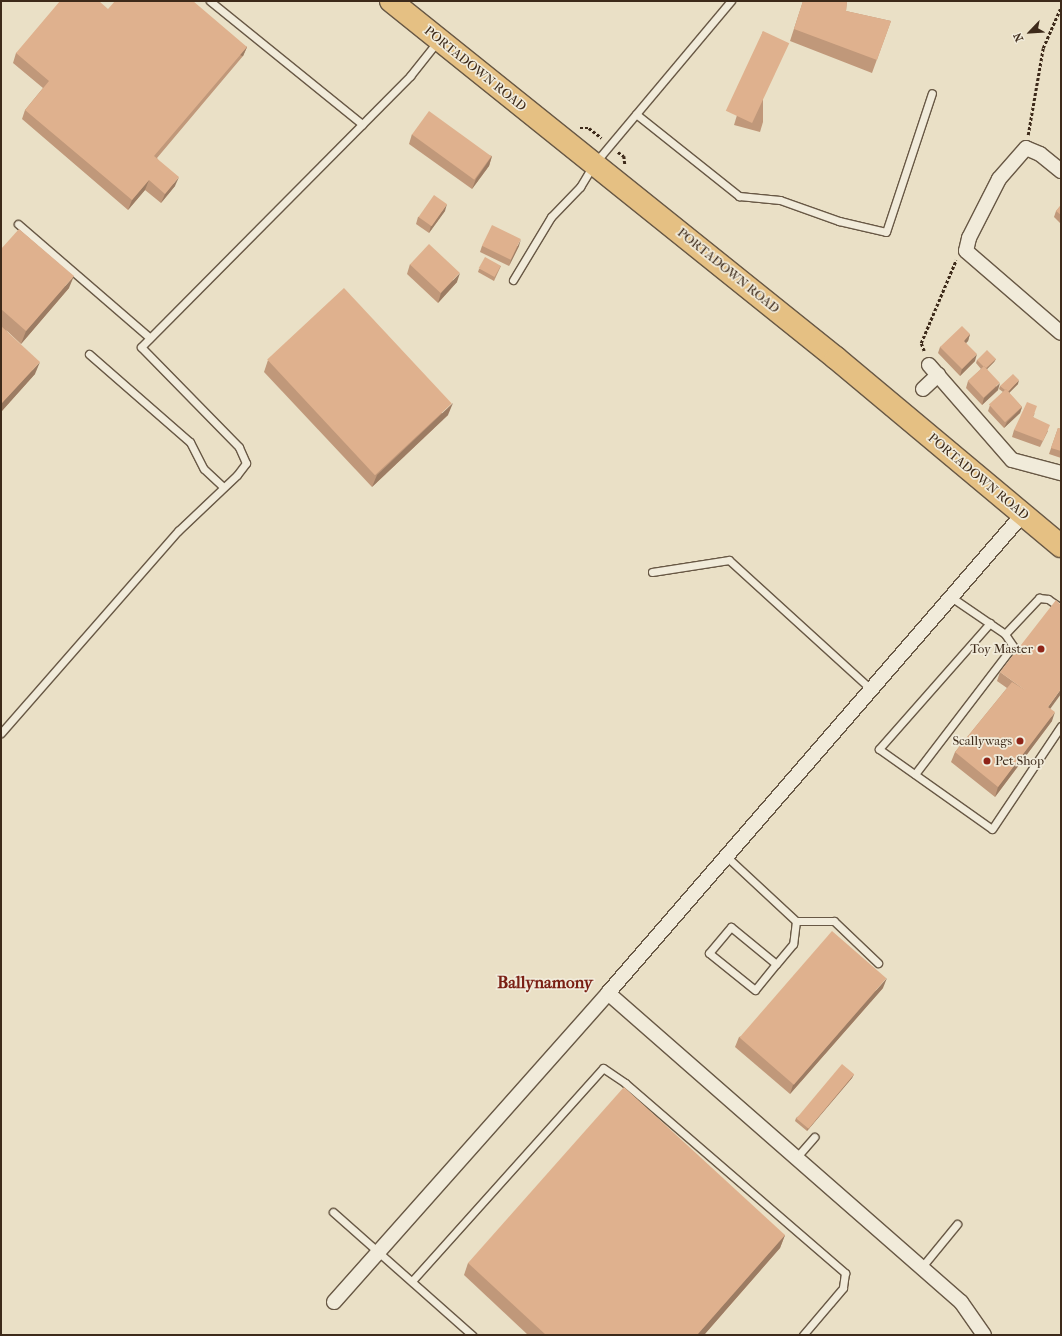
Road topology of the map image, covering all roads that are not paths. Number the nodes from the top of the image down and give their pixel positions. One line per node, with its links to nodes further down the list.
1 (210, 1): 7 (lane)
2 (391, 1): 4 (highway, PORTADOWN ROAD)
3 (731, 1): 6 (lane)
4 (439, 40): 7 (lane); 8 (highway, PORTADOWN ROAD)
5 (932, 93): 6 (lane)
6 (636, 114): 8 (lane)
7 (362, 124): 13 (lane)
8 (594, 164): 11 (lane); 18 (highway, PORTADOWN ROAD)
9 (1061, 171): 12 (street)
10 (18, 224): 13 (lane)
11 (513, 280)
12 (1061, 333)
13 (150, 338): 17 (lane)
14 (89, 354): 17 (lane)
15 (923, 389): 16 (street)
16 (1061, 473)
17 (223, 487): 27 (lane)
18 (1023, 514): 19 (highway, PORTADOWN ROAD); 21 (street)
19 (1061, 546)
20 (652, 572): 25 (lane)
21 (951, 597): 23 (lane); 25 (street)
22 (1061, 608): 24 (lane)
23 (990, 623): 24 (lane); 28 (lane)
24 (1005, 634): 28 (lane)
25 (871, 689): 29 (street)
26 (1061, 726): 28 (lane)
27 (1, 733)
28 (915, 774)
29 (726, 856): 30 (lane); 33 (street)
30 (796, 921): 31 (lane); 32 (lane)
31 (878, 963)
32 (776, 964): 32 (lane)
33 (608, 993): 35 (street); 38 (street)
34 (814, 1137): 35 (lane)
35 (796, 1158): 39 (street)
36 (333, 1212): 38 (lane)
37 (958, 1224): 39 (lane)
38 (380, 1253): 40 (lane); 41 (street)
39 (921, 1268): 44 (street)
40 (412, 1281): 42 (lane); 43 (lane)
41 (334, 1302)
42 (472, 1335)
43 (803, 1335)
44 (984, 1335)

